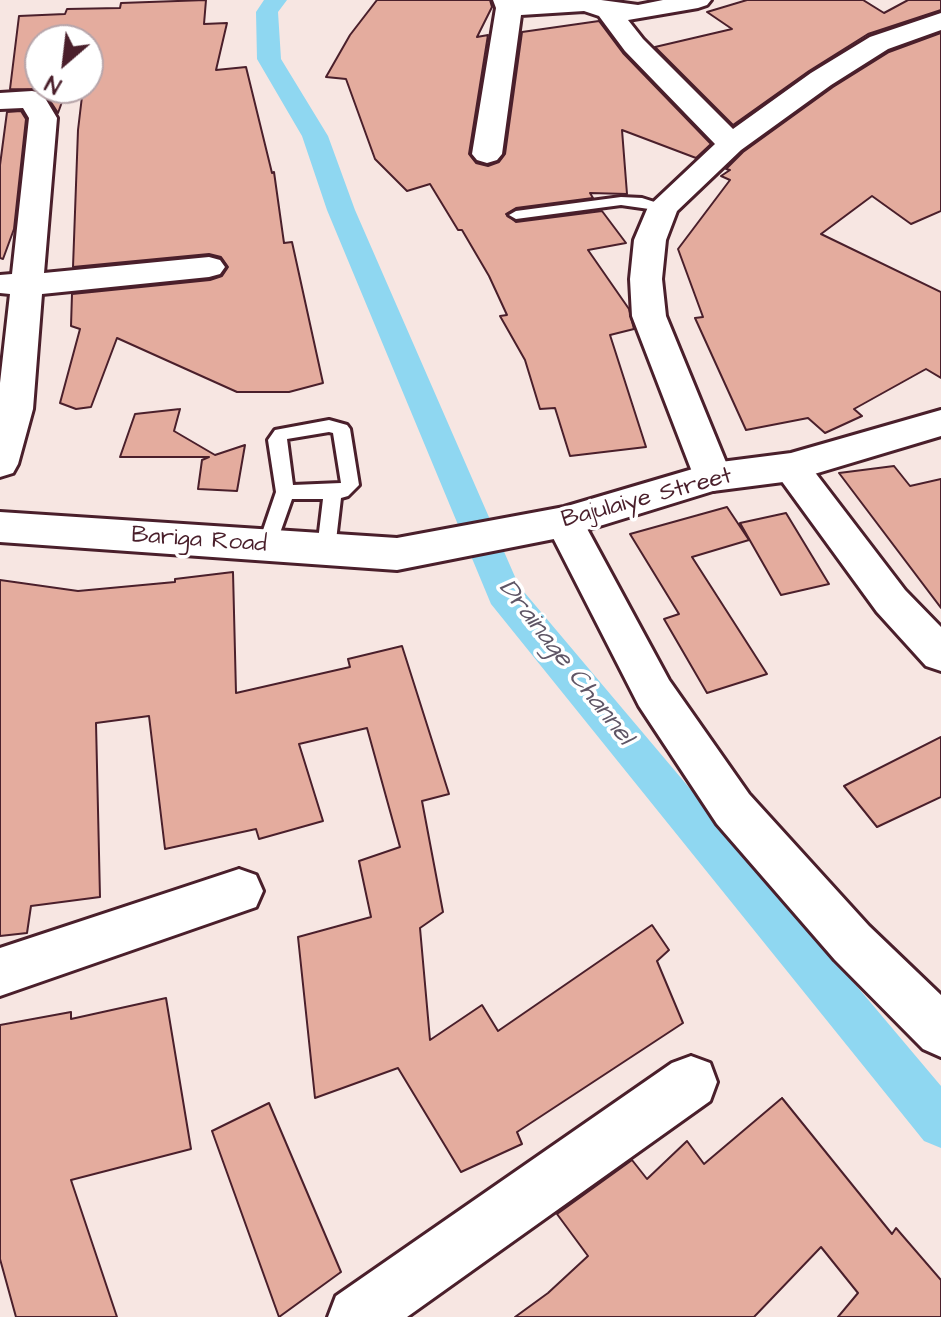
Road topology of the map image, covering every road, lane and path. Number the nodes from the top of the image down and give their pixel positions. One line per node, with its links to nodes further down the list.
1 (698, 0): 3 (street)
2 (507, 4): 3 (street); 7 (street)
3 (608, 11): 6 (street)
4 (941, 21): 6 (street)
5 (0, 101): 11 (street)
6 (731, 144): 8 (street)
7 (487, 154)
8 (663, 207): 9 (lane); 15 (street)
9 (516, 215)
10 (209, 267): 11 (street)
11 (14, 284): 13 (street)
12 (941, 423): 14 (street, Bajulaiye Street)
13 (0, 464)
14 (791, 467): 15 (street, Bajulaiye Street); 23 (street)
15 (713, 477): 18 (street, Bajulaiye Street)
16 (285, 492): 17 (lane); 17 (lane); 20 (lane)
17 (333, 492): 21 (lane)
18 (550, 525): 22 (street, Bajulaiye Street); 26 (street)
19 (0, 527): 20 (street, Bariga Road)
20 (267, 545): 21 (street, Bariga Road)
21 (326, 549): 22 (street, Bariga Road)
22 (397, 554)
23 (941, 654)
24 (239, 891): 25 (street)
25 (0, 972)
26 (941, 1031)
27 (691, 1082): 28 (street)
28 (357, 1317)

